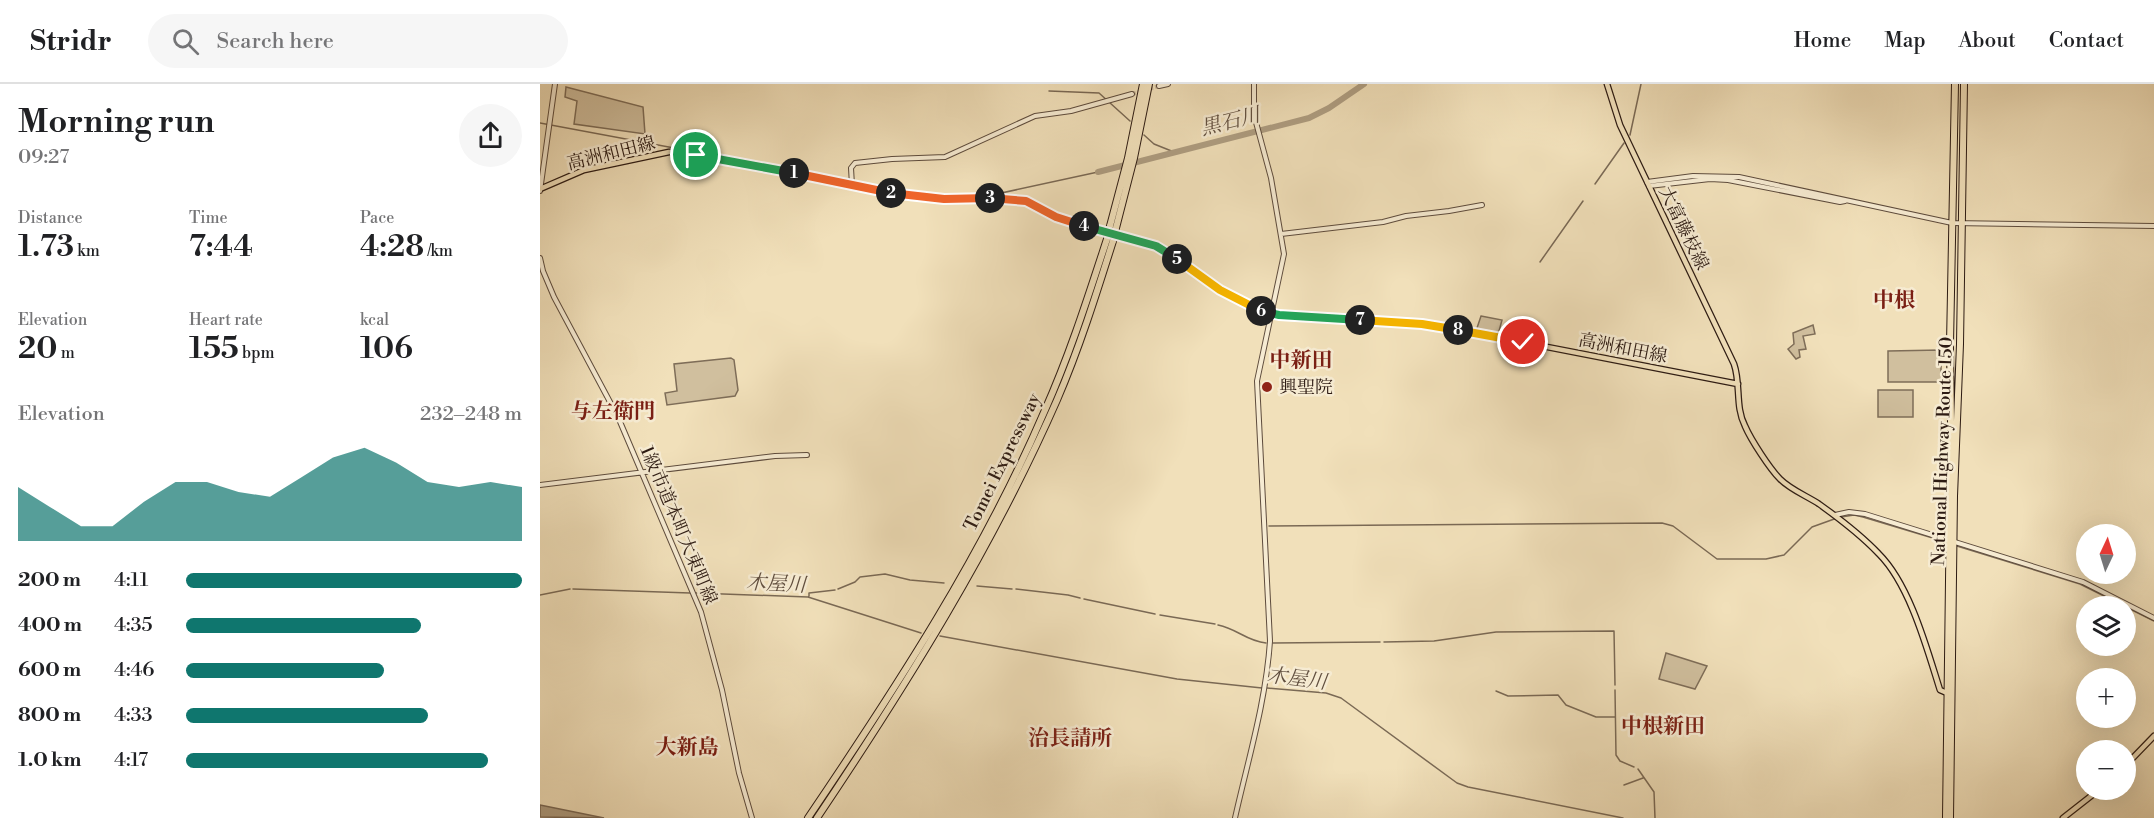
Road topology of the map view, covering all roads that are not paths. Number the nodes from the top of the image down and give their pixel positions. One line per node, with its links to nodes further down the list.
1 (555, 84): 14 (street)
2 (1143, 84): 11 (highway, Tomei Expressway)
3 (1149, 84): 11 (highway, Tomei Expressway)
4 (1168, 84): 9 (street)
5 (1254, 84): 19 (street)
6 (1607, 84): 12 (main road, 大富藤枝線)
7 (1955, 84): 16 (highway, National Highway Route 150)
8 (1964, 84): 17 (highway, National Highway Route 150)
9 (1159, 86)
10 (1132, 94): 13 (street)
11 (1131, 158): 20 (highway, Tomei Expressway, bridge); 20 (highway, Tomei Expressway, bridge)
12 (1648, 184): 16 (street); 24 (main road, 大富藤枝線)
13 (852, 185): 14 (main road, 高洲和田線); 23 (main road, 高洲和田線)
14 (540, 190)
15 (1482, 205): 19 (street)
16 (1952, 223): 17 (street); 29 (highway, National Highway Route 150)
17 (1962, 223): 18 (street); 29 (highway, National Highway Route 150)
18 (2154, 226)
19 (1281, 234): 23 (street)
20 (1110, 240): 36 (highway, Tomei Expressway); 37 (highway, Tomei Expressway)
21 (540, 258): 22 (street, 1級市道本町大東町線)
22 (541, 268): 26 (street, 1級市道本町大東町線)
23 (1271, 313): 24 (main road, 高洲和田線); 38 (street)
24 (1738, 384): 28 (main road)
25 (807, 455): 26 (street)
26 (643, 473): 27 (street); 35 (street, 1級市道本町大東町線)
27 (540, 485)
28 (1837, 517): 29 (street); 31 (main road)
29 (1952, 540): 30 (street); 31 (highway, National Highway Route 150); 39 (highway, National Highway Route 150)
30 (2154, 618)
31 (1947, 693): 39 (highway, National Highway Route 150)
32 (2154, 736): 33 (main road)
33 (2136, 755)
34 (2086, 800): 40 (main road)
35 (752, 818)
36 (808, 818)
37 (817, 818)
38 (1235, 818)
39 (1948, 818)
40 (2063, 818)

